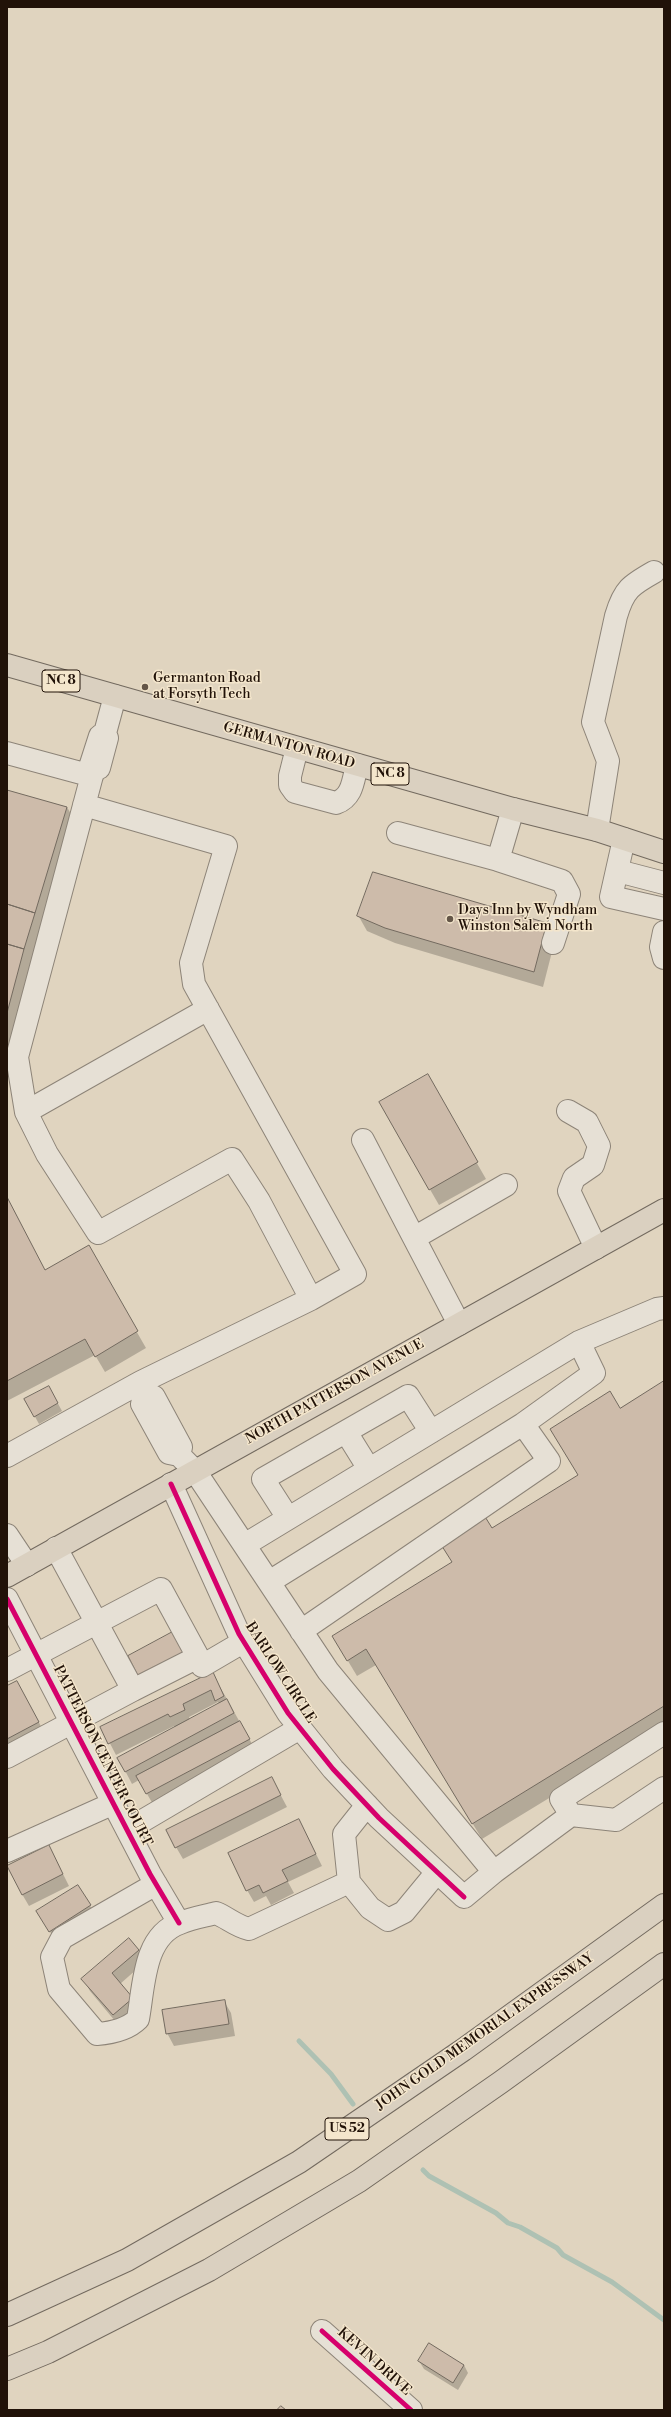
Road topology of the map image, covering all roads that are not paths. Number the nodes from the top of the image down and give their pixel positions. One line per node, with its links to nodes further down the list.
1 (654, 572): 10 (street)
2 (7, 665): 3 (main road, GERMANTON ROAD / NC 8)
3 (115, 696): 4 (main road, GERMANTON ROAD / NC 8); 7 (street)
4 (297, 748): 6 (main road, GERMANTON ROAD / NC 8); 6 (street)
5 (7, 753): 7 (street)
6 (357, 765): 9 (main road, GERMANTON ROAD / NC 8)
7 (93, 772): 8 (street)
8 (84, 805): 21 (street); 23 (street)
9 (513, 809): 10 (main road, GERMANTON ROAD / NC 8); 14 (street)
10 (597, 830): 12 (main road, GERMANTON ROAD / NC 8)
11 (398, 833): 14 (street)
12 (624, 839): 13 (main road, GERMANTON ROAD / NC 8); 15 (street)
13 (664, 852)
14 (498, 860): 19 (street)
15 (618, 871): 16 (street); 17 (street)
16 (664, 883)
17 (664, 909)
18 (664, 934): 20 (street)
19 (554, 943)
20 (664, 958)
21 (208, 1009): 23 (street); 29 (street)
22 (568, 1111): 28 (street)
23 (26, 1112): 29 (street)
24 (363, 1140): 27 (street)
25 (506, 1185): 27 (street)
26 (664, 1210): 28 (main road, NORTH PATTERSON AVENUE)
27 (414, 1238): 31 (street)
28 (596, 1248): 31 (main road, NORTH PATTERSON AVENUE)
29 (311, 1299): 33 (street)
30 (662, 1312): 32 (street)
31 (459, 1324): 39 (main road, NORTH PATTERSON AVENUE)
32 (579, 1342): 34 (street); 36 (street)
33 (143, 1389): 37 (street); 39 (street)
34 (523, 1424): 47 (street); 50 (street)
35 (346, 1432): 36 (street); 38 (street); 41 (street)
36 (431, 1432): 38 (street)
37 (7, 1456)
38 (369, 1469): 41 (street)
39 (196, 1470): 40 (main road, NORTH PATTERSON AVENUE); 43 (street)
40 (171, 1484): 44 (main road, NORTH PATTERSON AVENUE); 51 (street, BARLOW CIRCLE)
41 (288, 1518): 43 (street)
42 (7, 1535): 45 (street)
43 (246, 1544): 47 (street)
44 (56, 1548): 45 (main road, NORTH PATTERSON AVENUE); 49 (street)
45 (27, 1565): 46 (main road, NORTH PATTERSON AVENUE)
46 (7, 1576)
47 (269, 1582): 50 (street)
48 (7, 1599): 52 (street, PATTERSON CENTER COURT)
49 (96, 1621): 52 (street); 53 (street); 55 (street)
50 (301, 1631): 67 (street)
51 (243, 1642): 53 (street); 57 (street, BARLOW CIRCLE)
52 (36, 1655): 54 (street); 56 (street, PATTERSON CENTER COURT)
53 (198, 1657): 55 (street)
54 (7, 1670)
55 (133, 1690): 56 (street)
56 (72, 1722): 59 (street); 61 (street, PATTERSON CENTER COURT)
57 (300, 1728): 62 (street, BARLOW CIRCLE); 64 (street)
58 (664, 1733): 63 (street)
59 (7, 1757)
60 (664, 1788): 63 (street)
61 (114, 1803): 64 (street, PATTERSON CENTER COURT); 65 (street)
62 (367, 1805): 66 (street, BARLOW CIRCLE); 68 (street)
63 (571, 1815): 67 (street)
64 (127, 1830): 69 (street, PATTERSON CENTER COURT)
65 (7, 1851)
66 (438, 1872): 67 (street, BARLOW CIRCLE); 68 (street)
67 (494, 1872)
68 (349, 1882): 71 (street)
69 (156, 1884): 71 (street, PATTERSON CENTER COURT); 71 (street)
70 (664, 1905): 73 (main road, JOHN GOLD MEMORIAL EXPRESSWAY / US 52)
71 (179, 1923)
72 (664, 1964): 75 (main road)
73 (7, 2315)
74 (322, 2331): 76 (street, KEVIN DRIVE)
75 (7, 2369)
76 (411, 2410)

